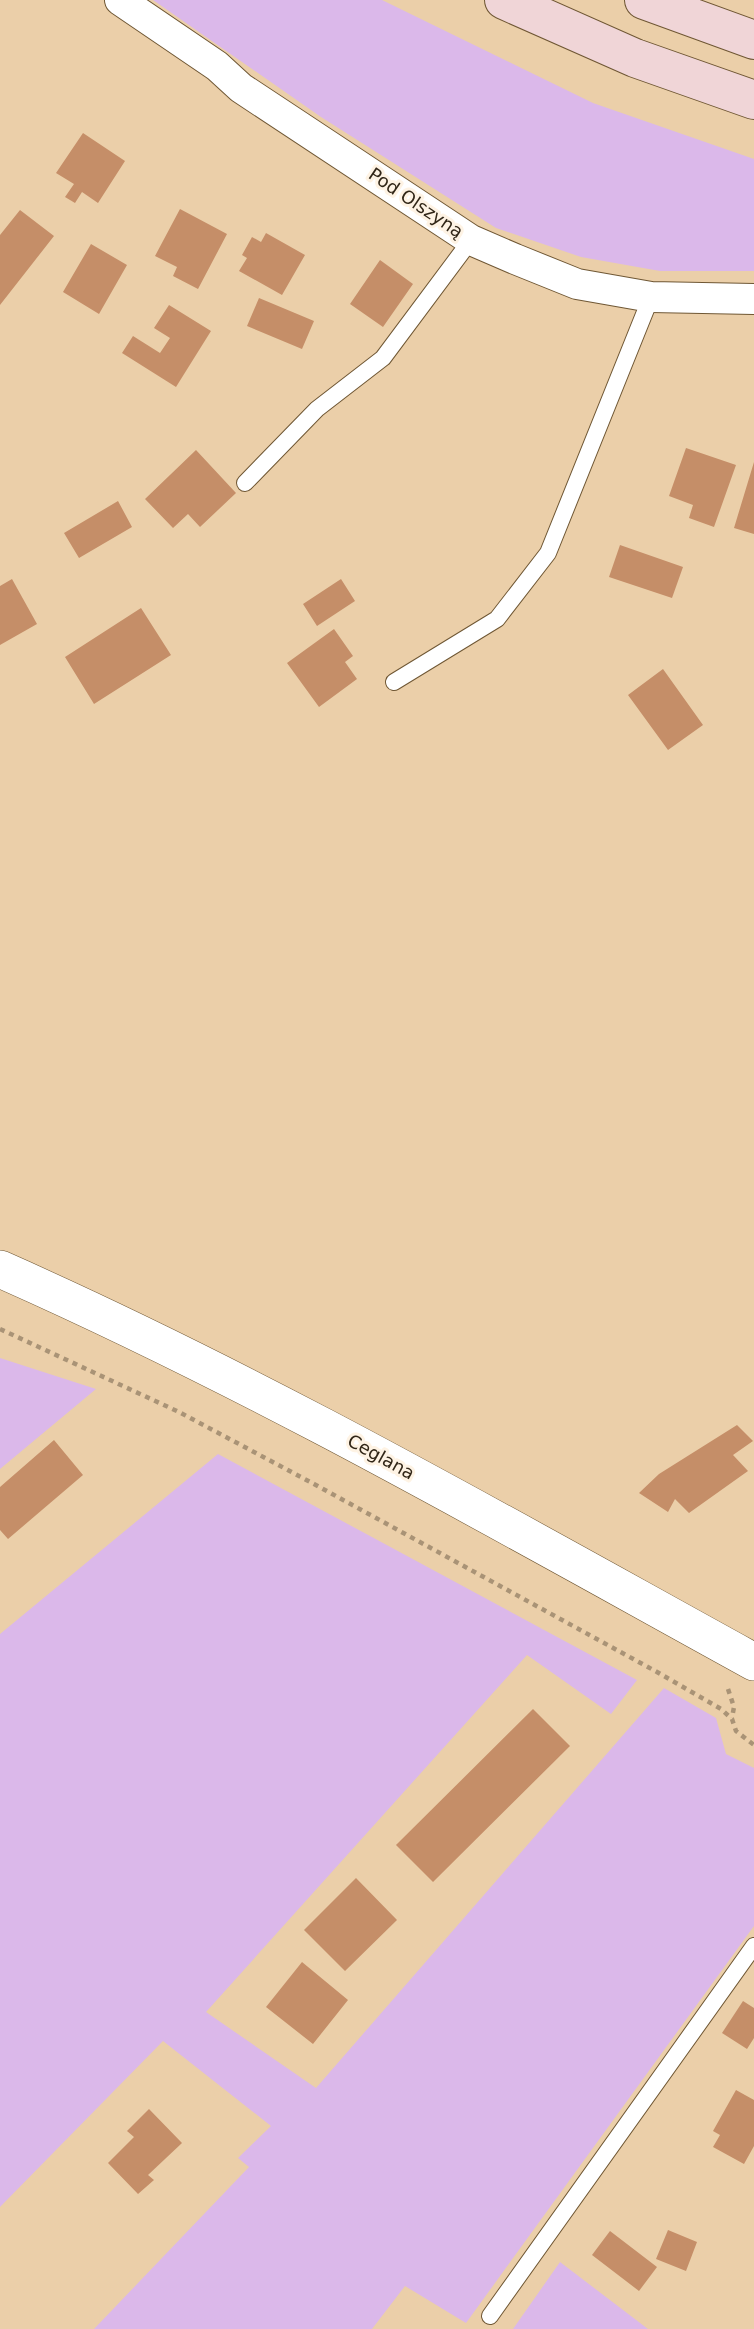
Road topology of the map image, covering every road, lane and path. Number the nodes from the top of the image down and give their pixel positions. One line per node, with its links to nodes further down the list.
1 (120, 0): 6 (street, Pod Olszyną)
2 (504, 0): 5 (main road)
3 (644, 0): 4 (main road)
4 (754, 40)
5 (754, 100)
6 (471, 240): 7 (street, Pod Olszyną); 9 (lane)
7 (651, 297): 8 (street, Pod Olszyną); 10 (lane)
8 (754, 299)
9 (246, 483)
10 (394, 682)
11 (0, 1269): 13 (street, Ceglana)
12 (0, 1329): 14 (path)
13 (754, 1662)
14 (754, 1745)
15 (754, 1946): 16 (lane)
16 (491, 2316)

